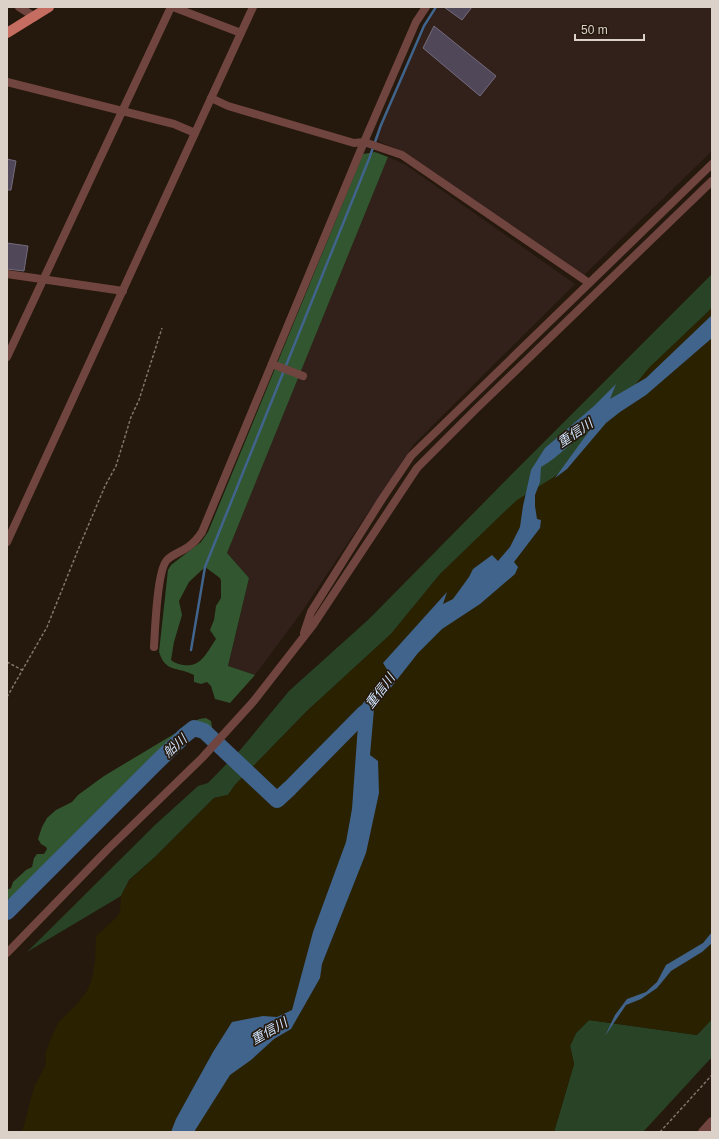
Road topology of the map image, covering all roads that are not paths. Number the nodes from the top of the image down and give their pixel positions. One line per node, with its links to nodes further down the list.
1 (19, 7): 6 (street)
2 (49, 7): 6 (main road)
3 (172, 7): 8 (street); 11 (street)
4 (253, 7): 8 (street)
5 (426, 7): 13 (street)
6 (35, 16): 7 (main road)
7 (7, 33)
8 (241, 33): 10 (street)
9 (7, 82): 11 (street)
10 (211, 98): 12 (street); 13 (street)
11 (122, 111): 12 (street); 17 (street)
12 (195, 133): 19 (street)
13 (364, 142): 18 (street); 21 (street)
14 (712, 164): 18 (street)
15 (712, 181): 24 (street)
16 (7, 274): 17 (street)
17 (43, 280): 19 (street); 20 (street)
18 (589, 283): 24 (street)
19 (123, 291): 23 (street)
20 (7, 357)
21 (273, 365): 22 (street); 25 (street)
22 (301, 376)
23 (7, 542)
24 (300, 642): 26 (street)
25 (154, 648)
26 (7, 953)
27 (712, 1122): 28 (street)
28 (703, 1132)

